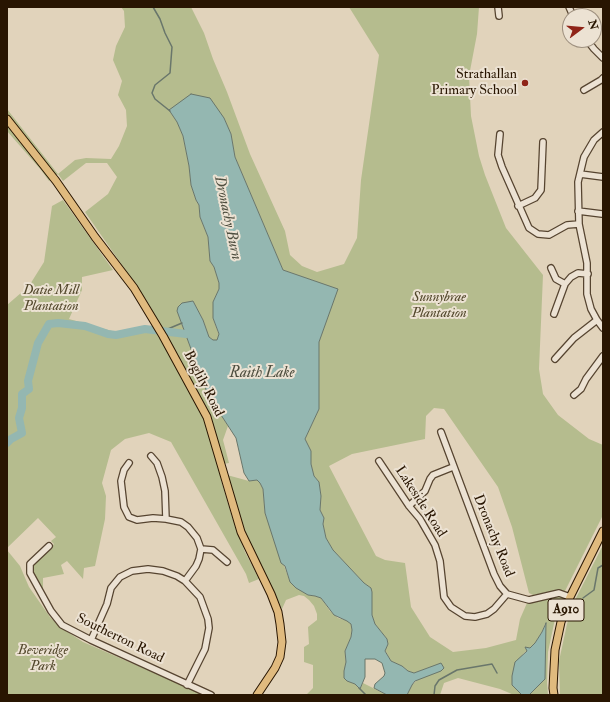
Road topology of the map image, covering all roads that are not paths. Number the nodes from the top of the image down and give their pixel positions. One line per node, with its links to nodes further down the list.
1 (498, 7): 2 (street)
2 (499, 16)
3 (593, 48): 4 (street)
4 (603, 58)
5 (603, 78): 6 (street)
6 (584, 90)
7 (7, 119): 43 (main road, Boglily Road)
8 (603, 132): 11 (street)
9 (500, 134): 13 (street)
10 (543, 142): 13 (street)
11 (580, 174): 12 (street); 14 (street)
12 (603, 177)
13 (518, 206): 16 (street)
14 (578, 211): 15 (street); 16 (street)
15 (602, 214)
16 (579, 224): 18 (street)
17 (551, 268): 19 (street)
18 (588, 274): 19 (street); 21 (street)
19 (565, 284): 20 (street)
20 (554, 314)
21 (597, 320): 22 (street); 24 (street)
22 (603, 328)
23 (603, 356): 25 (street)
24 (555, 360)
25 (574, 395)
26 (441, 432): 30 (street, Dronachy Road)
27 (152, 456): 32 (street)
28 (379, 461): 31 (street, Lakeside Road)
29 (129, 463): 32 (street)
30 (453, 467): 31 (street); 38 (street, Dronachy Road)
31 (409, 506): 38 (street, Lakeside Road)
32 (166, 519): 35 (street)
33 (603, 531): 39 (main road, A910)
34 (49, 546): 40 (street, Southerton Road)
35 (201, 549): 36 (street); 37 (street)
36 (227, 562)
37 (185, 581): 40 (street); 41 (street)
38 (507, 594): 39 (street, Dronachy Road)
39 (570, 597): 44 (main road, A910)
40 (91, 640): 41 (street, Southerton Road)
41 (188, 685): 42 (street, Southerton Road)
42 (211, 695)
43 (257, 695)
44 (554, 695)

